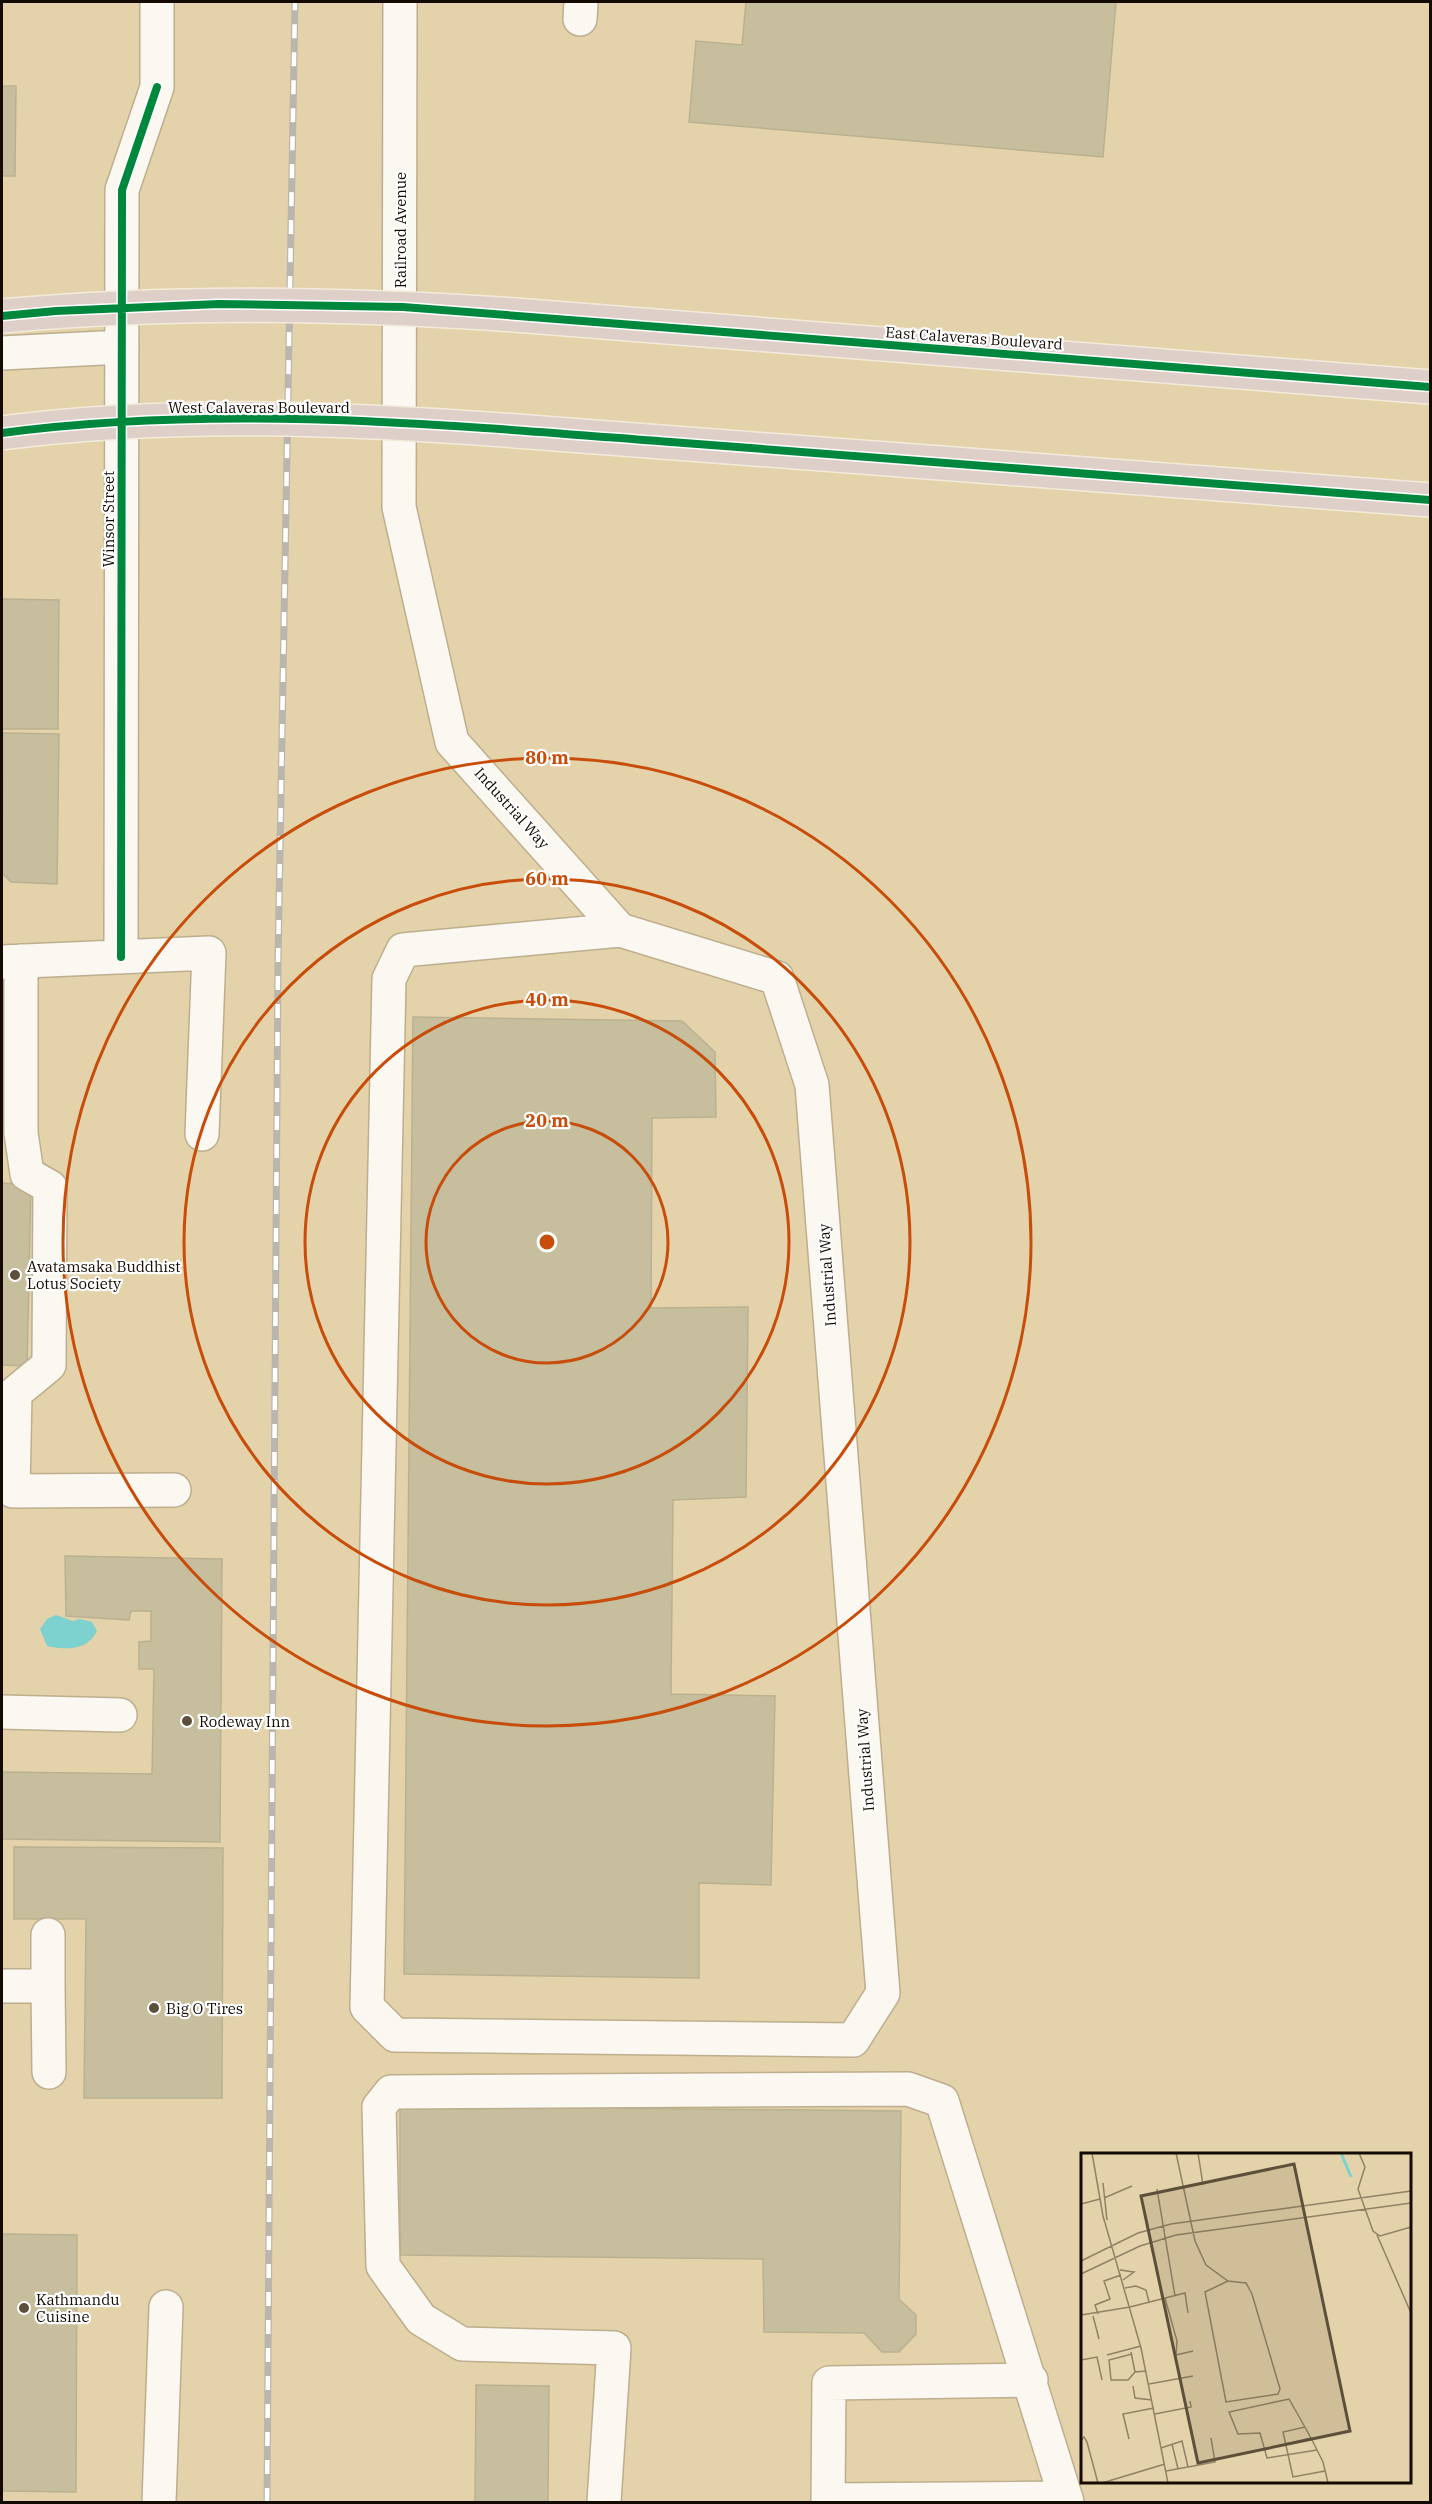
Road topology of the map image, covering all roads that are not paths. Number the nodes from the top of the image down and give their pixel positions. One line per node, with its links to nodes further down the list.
1 (157, 2): 4 (street, Winsor Street)
2 (400, 2): 9 (street, Railroad Avenue)
3 (2, 316): 6 (highway, East Calaveras Boulevard, bridge)
4 (122, 347): 5 (street); 11 (street, Winsor Street)
5 (2, 353)
6 (1431, 387)
7 (2, 433): 8 (highway, West Calaveras Boulevard, bridge)
8 (1431, 500)
9 (452, 742): 10 (street, Industrial Way)
10 (620, 930): 10 (street, Industrial Way)
11 (121, 957): 12 (street); 13 (street)
12 (11, 962): 14 (street)
13 (202, 1134)
14 (174, 1490)
15 (2, 1712): 16 (street)
16 (120, 1715)
17 (48, 1935): 19 (street)
18 (2, 1986): 19 (street)
19 (48, 1986): 20 (street)
20 (49, 2072)
21 (166, 2307): 25 (street)
22 (1031, 2380): 23 (street); 24 (street); 26 (street)
23 (1067, 2500): 24 (street)
24 (828, 2501)
25 (159, 2502)
26 (604, 2502)

